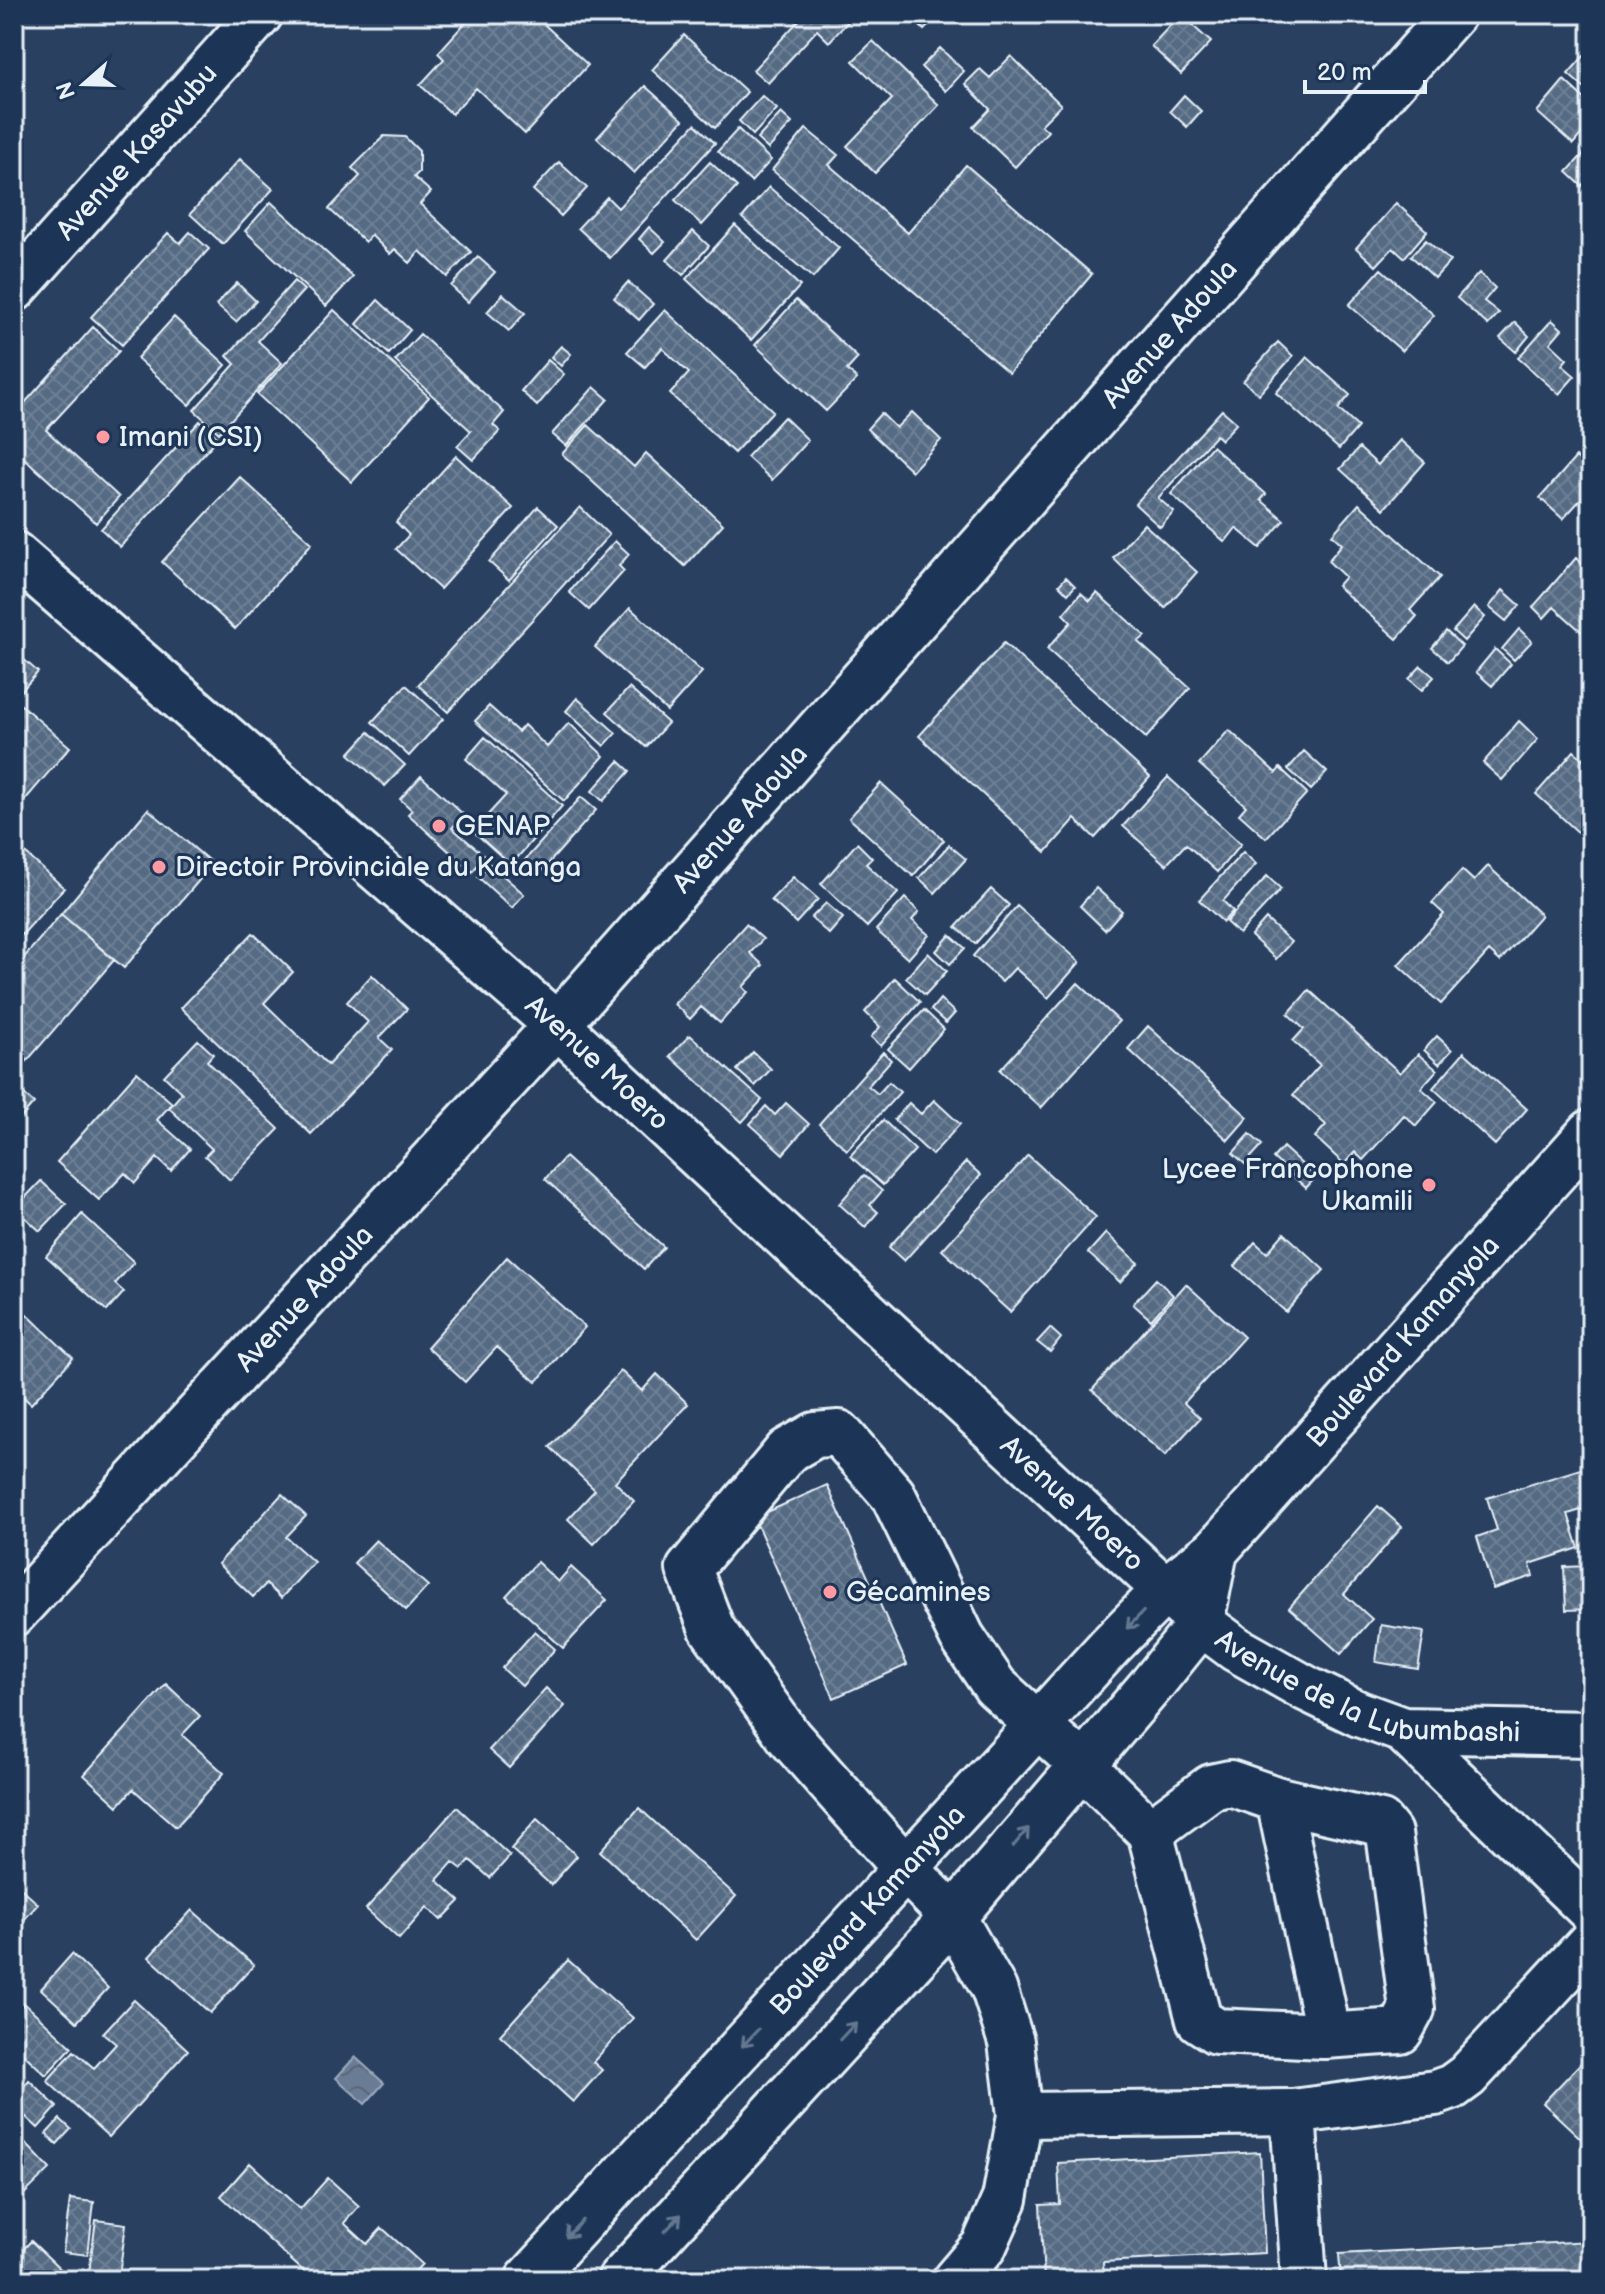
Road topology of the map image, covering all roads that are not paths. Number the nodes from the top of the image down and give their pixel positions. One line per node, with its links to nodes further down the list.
1 (260, 14): 3 (street, Avenue Kasavubu)
2 (1453, 14): 5 (street, Avenue Adoula)
3 (14, 289)
4 (14, 554): 5 (street, Avenue Moero)
5 (557, 1025): 8 (street, Avenue Moero); 9 (street, Avenue Adoula)
6 (1591, 1132): 7 (street, Boulevard Kamanyola)
7 (1215, 1551): 8 (street, Boulevard Kamanyola); 10 (street)
8 (1166, 1589): 10 (street, Avenue de la Lubumbashi); 11 (street, Boulevard Kamanyola, one-way to 11)
9 (14, 1613)
10 (1201, 1623): 12 (street, Avenue de la Lubumbashi); 14 (street)
11 (1037, 1726): 14 (street); 17 (street, Boulevard Kamanyola); 17 (street)
12 (1403, 1730): 13 (street, Avenue de la Lubumbashi); 18 (street)
13 (1591, 1734)
14 (1082, 1765): 16 (street); 19 (street, one-way to 14)
15 (1279, 1800): 16 (street); 21 (street); 21 (street)
16 (1150, 1832): 21 (street)
17 (906, 1869): 19 (street); 24 (street, Boulevard Kamanyola, one-way to 24)
18 (1591, 1911)
19 (953, 1917): 23 (street); 25 (street, one-way to 19)
20 (1591, 1942): 22 (street)
21 (1324, 2036)
22 (1293, 2112): 23 (street); 27 (street)
23 (1020, 2115): 26 (street)
24 (528, 2280)
25 (620, 2280)
26 (955, 2280)
27 (1304, 2280)

